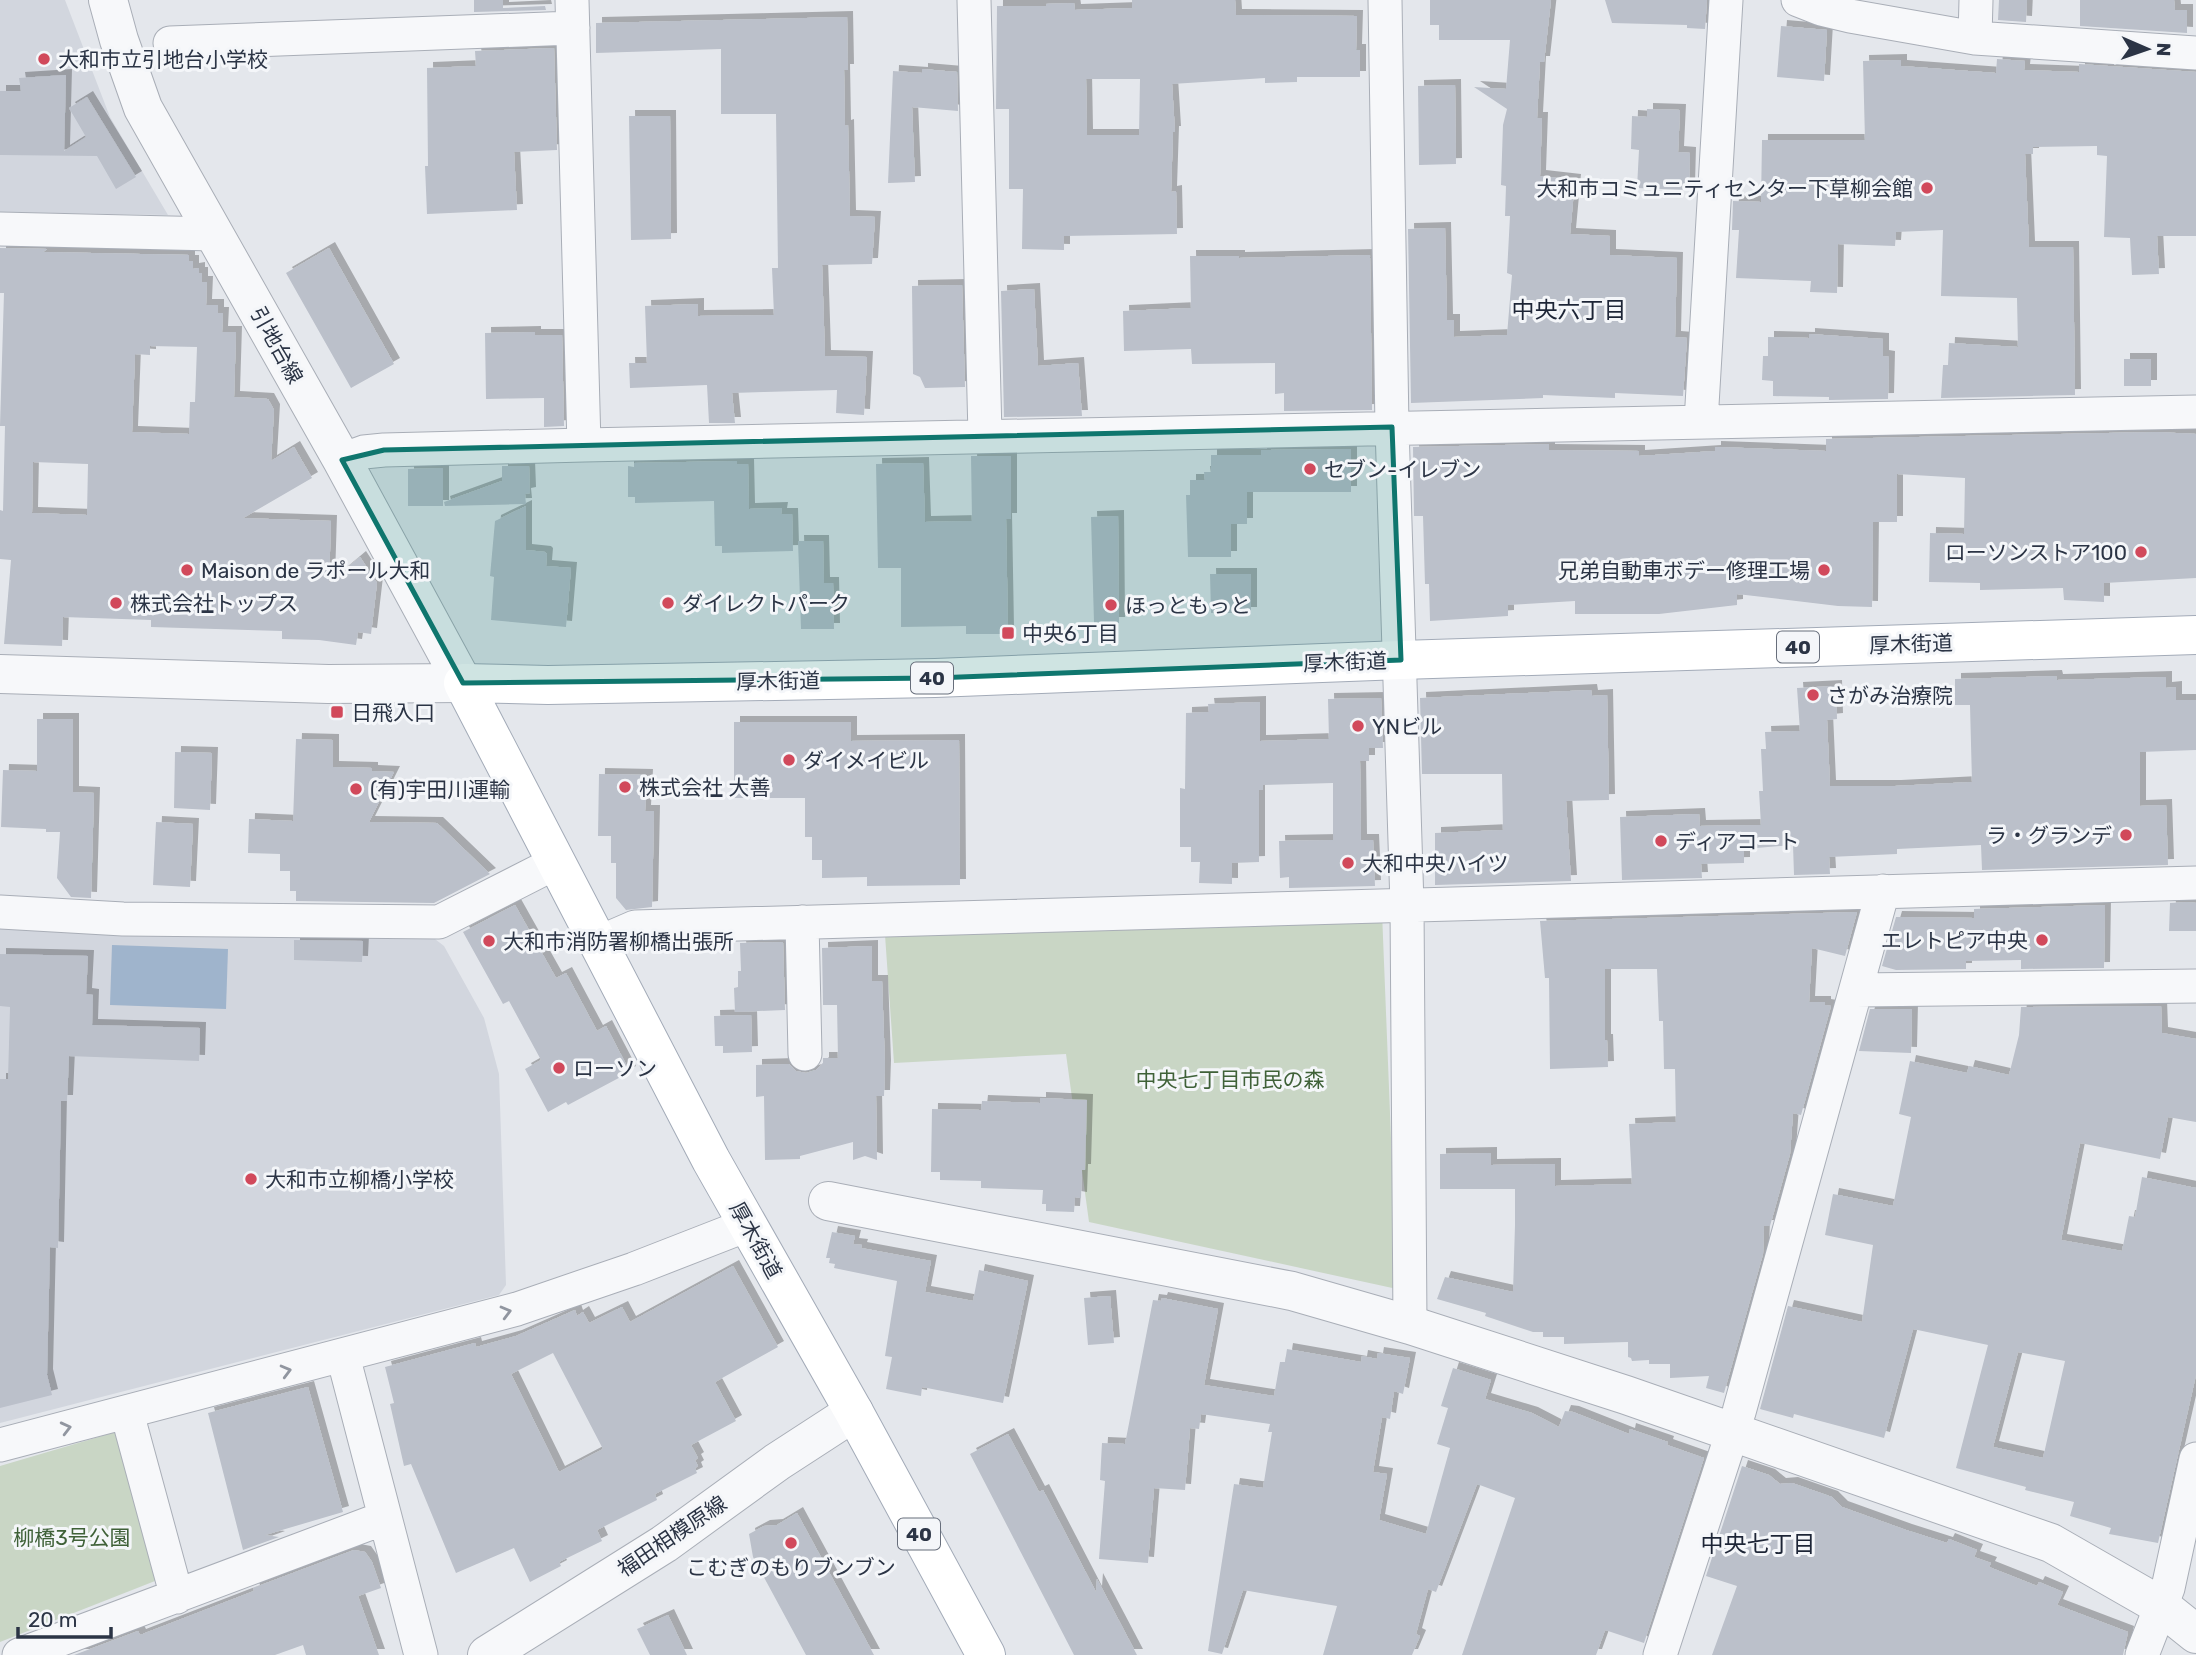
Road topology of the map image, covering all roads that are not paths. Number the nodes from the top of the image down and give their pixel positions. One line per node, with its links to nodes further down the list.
1 (108, 0): 12 (street, 引地台線)
2 (974, 0): 16 (street)
3 (1385, 0): 15 (street)
4 (1726, 0): 14 (street)
5 (1798, 0): 8 (street)
6 (1976, 0): 8 (street)
7 (572, 14): 9 (street); 17 (street)
8 (1975, 38): 10 (street)
9 (170, 43)
10 (2196, 53)
11 (0, 229): 12 (street)
12 (214, 234): 18 (street, 引地台線)
13 (2196, 412): 14 (street)
14 (1701, 422): 15 (street)
15 (1392, 427): 16 (street); 20 (street)
16 (985, 435): 17 (street)
17 (584, 445): 18 (street)
18 (342, 460): 22 (street, 引地台線)
19 (2196, 635): 20 (main road, 厚木街道 / 40)
20 (1401, 660): 22 (main road, 厚木街道 / 40); 26 (street)
21 (0, 674): 22 (street)
22 (463, 683): 23 (main road, 厚木街道 / 40)
23 (555, 863): 27 (street); 29 (main road, 厚木街道 / 40)
24 (2196, 883): 25 (street)
25 (1883, 891): 26 (street); 31 (street)
26 (1407, 905): 28 (street); 35 (street)
27 (0, 912)
28 (802, 922): 29 (street); 32 (street)
29 (598, 943): 34 (main road, 厚木街道 / 40)
30 (2196, 986): 31 (street)
31 (1856, 990): 39 (street)
32 (805, 1054)
33 (828, 1201): 35 (street)
34 (747, 1225): 36 (street, one-way to 34); 37 (main road, 厚木街道 / 40)
35 (1410, 1325): 39 (street)
36 (342, 1356): 38 (street, one-way to 36); 42 (street)
37 (854, 1412): 48 (street, 福田相模原線); 49 (main road, 厚木街道 / 40)
38 (127, 1413): 40 (street, one-way to 38); 43 (street)
39 (1733, 1432): 44 (street); 50 (street)
40 (0, 1445)
41 (2196, 1459): 44 (street)
42 (384, 1518): 43 (street); 47 (street)
43 (177, 1597): 46 (street)
44 (2161, 1606): 45 (street); 51 (street)
45 (2196, 1634)
46 (19, 1655)
47 (421, 1655)
48 (487, 1655)
49 (986, 1655)
50 (1660, 1655)
51 (2142, 1655)

